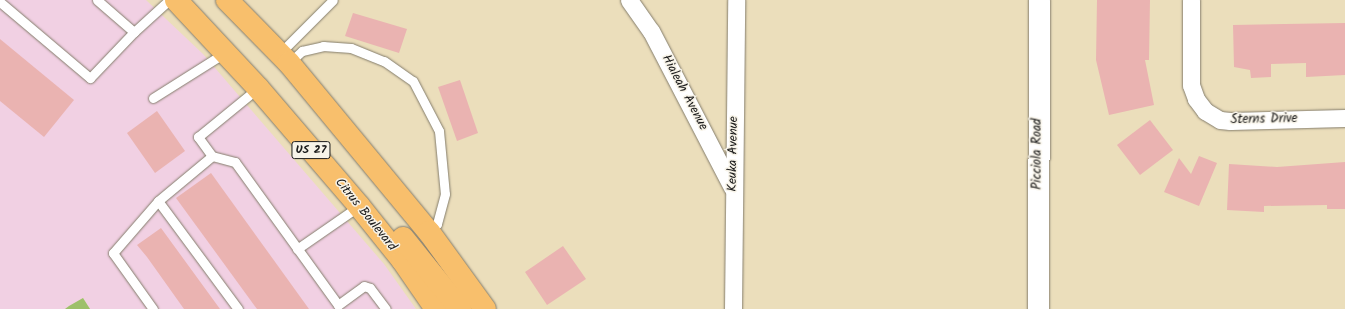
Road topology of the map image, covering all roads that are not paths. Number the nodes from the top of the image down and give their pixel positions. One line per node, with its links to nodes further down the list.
1 (97, 0): 11 (lane)
2 (169, 0): 11 (lane)
3 (176, 0): 12 (highway, Citrus Boulevard / US 27)
4 (227, 0): 13 (highway, US 27)
5 (333, 0): 13 (lane)
6 (629, 0): 19 (street, Hialeah Avenue)
7 (736, 0): 19 (street, Keuka Avenue)
8 (1038, 0): 31 (street, Picciola Road)
9 (1191, 0): 16 (street, Sterns Drive)
10 (0, 2): 11 (lane)
11 (134, 32)
12 (226, 52): 14 (highway, Citrus Boulevard / US 27); 15 (lane)
13 (284, 59): 22 (highway, US 27); 22 (lane)
14 (258, 88): 17 (lane); 18 (highway, Citrus Boulevard / US 27)
15 (153, 98)
16 (1345, 118)
17 (212, 156): 20 (lane); 23 (lane)
18 (328, 170): 21 (highway, Citrus Boulevard / US 27); 28 (highway)
19 (733, 189): 30 (street, Keuka Avenue)
20 (158, 201): 24 (lane); 25 (lane)
21 (359, 206): 23 (lane); 27 (highway, Citrus Boulevard / US 27)
22 (429, 232): 29 (highway, US 27)
23 (297, 248): 26 (lane)
24 (154, 309)
25 (238, 309)
26 (386, 309)
27 (436, 309)
28 (460, 309)
29 (485, 309)
30 (733, 309)
31 (1038, 309)

